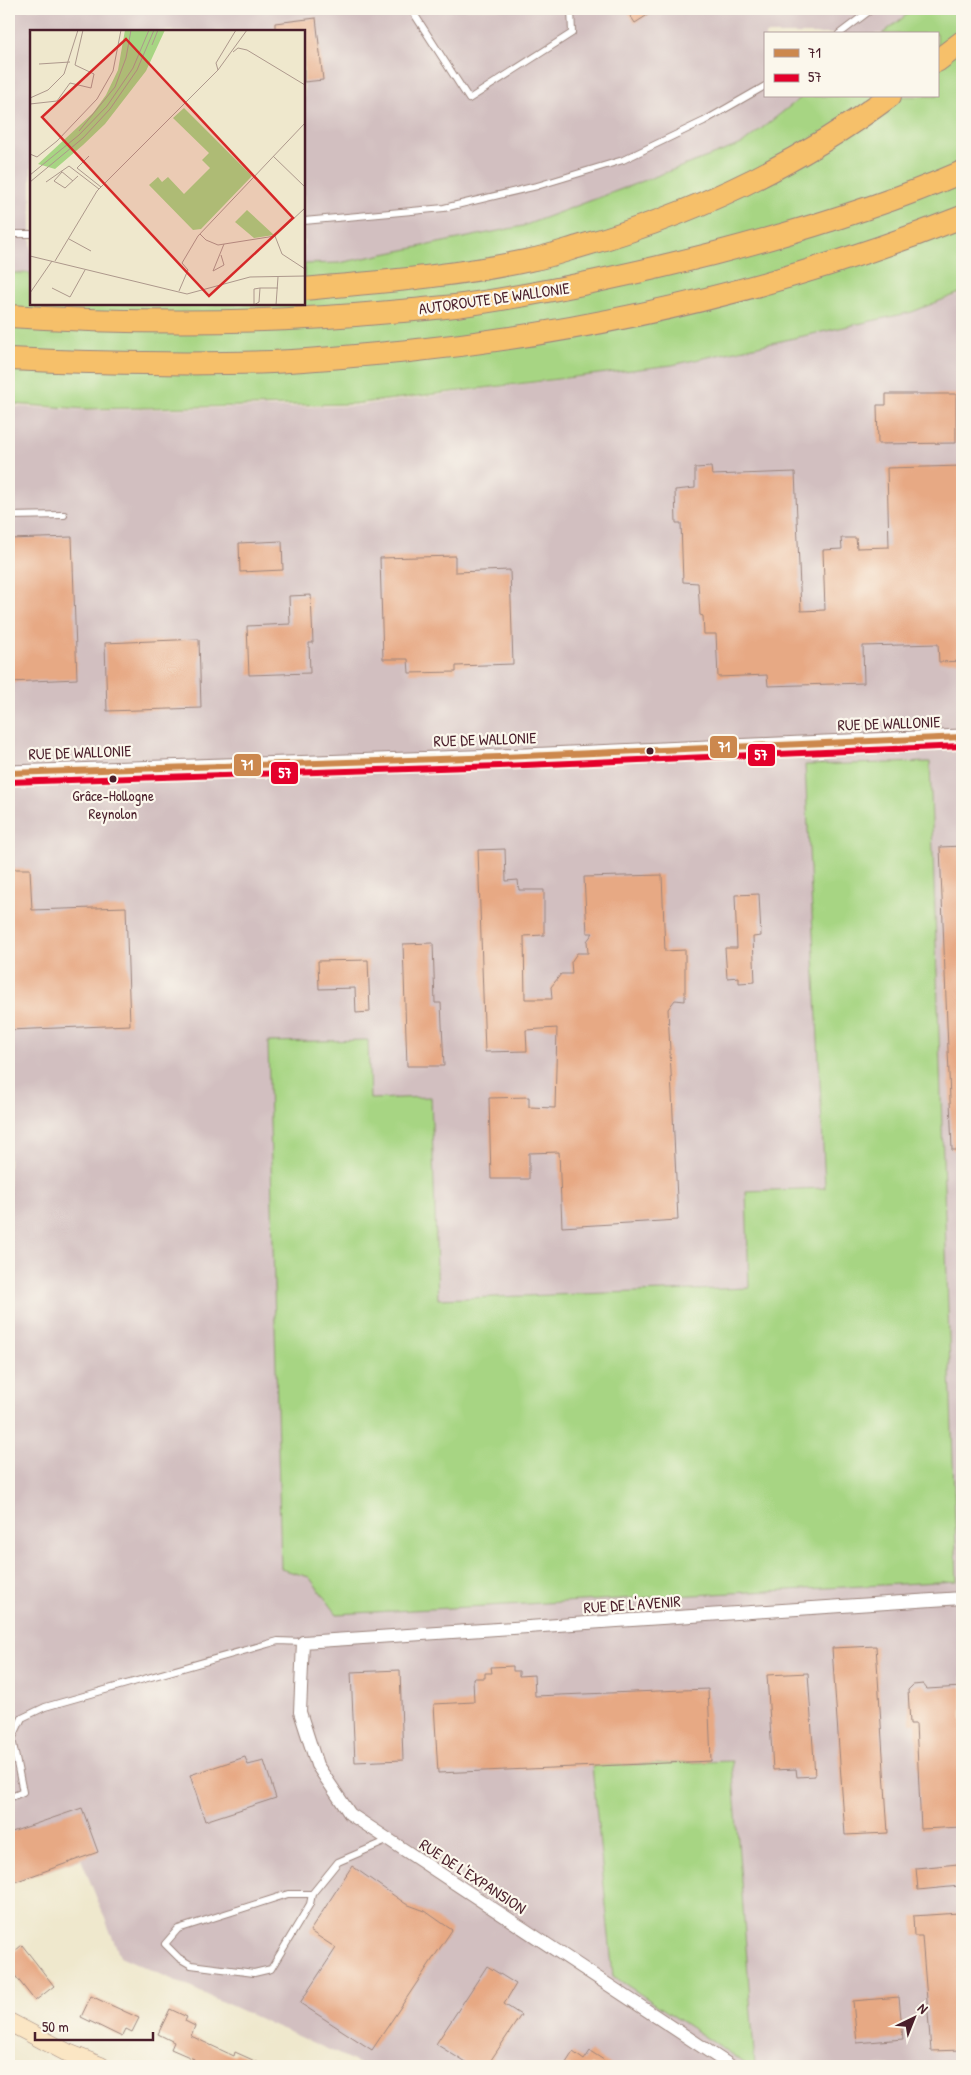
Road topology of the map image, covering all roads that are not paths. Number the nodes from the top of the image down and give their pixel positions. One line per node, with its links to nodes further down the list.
1 (411, 9): 2 (lane)
2 (570, 9)
3 (872, 9): 4 (lane)
4 (842, 32)
5 (962, 42): 6 (highway)
6 (938, 60)
7 (764, 87): 11 (lane)
8 (887, 98): 14 (highway)
9 (962, 172): 17 (highway, AUTOROUTE DE WALLONIE)
10 (957, 220): 18 (highway)
11 (305, 221)
12 (9, 234): 13 (lane)
13 (30, 234)
14 (305, 289)
15 (50, 305): 17 (highway)
16 (9, 316): 17 (highway, AUTOROUTE DE WALLONIE)
17 (32, 317)
18 (9, 359)
19 (64, 515): 20 (lane)
20 (9, 516)
21 (962, 737): 22 (street, RUE DE WALLONIE)
22 (9, 773)
23 (962, 1598): 24 (street, RUE DE L'AVENIR)
24 (303, 1642): 25 (lane); 26 (street, RUE DE L'EXPANSION)
25 (9, 1798)
26 (389, 1840): 27 (lane); 30 (street, RUE DE L'EXPANSION)
27 (312, 1894): 27 (lane)
28 (9, 2022): 29 (main road)
29 (100, 2066)
30 (731, 2066)

